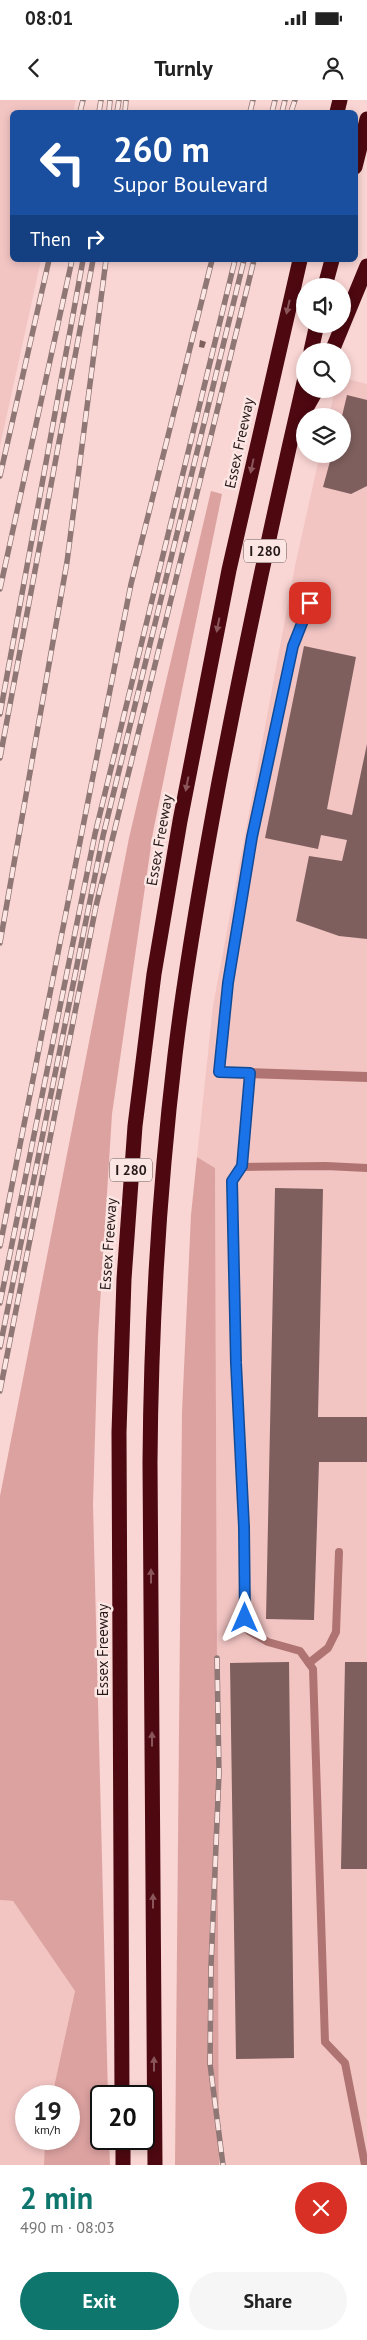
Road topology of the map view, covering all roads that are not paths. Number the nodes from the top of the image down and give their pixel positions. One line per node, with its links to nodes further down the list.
1 (367, 119): 2 (highway)
2 (358, 156)
3 (300, 262): 18 (highway, Essex Freeway / I 280, one-way to 18)
4 (331, 262): 6 (highway)
5 (367, 266): 7 (highway)
6 (327, 278)
7 (335, 343)
8 (300, 398): 10 (highway, I 280)
9 (312, 398): 10 (highway)
10 (292, 433): 21 (highway, I 280, one-way to 10)
11 (315, 589): 12 (lane)
12 (250, 1073): 13 (street); 14 (lane)
13 (367, 1077)
14 (242, 1166): 15 (lane); 17 (lane)
15 (367, 1168)
16 (338, 1552): 17 (lane)
17 (308, 1663): 22 (lane)
18 (122, 2085)
19 (123, 2150): 20 (highway)
20 (123, 2165)
21 (155, 2165)
22 (365, 2165)

